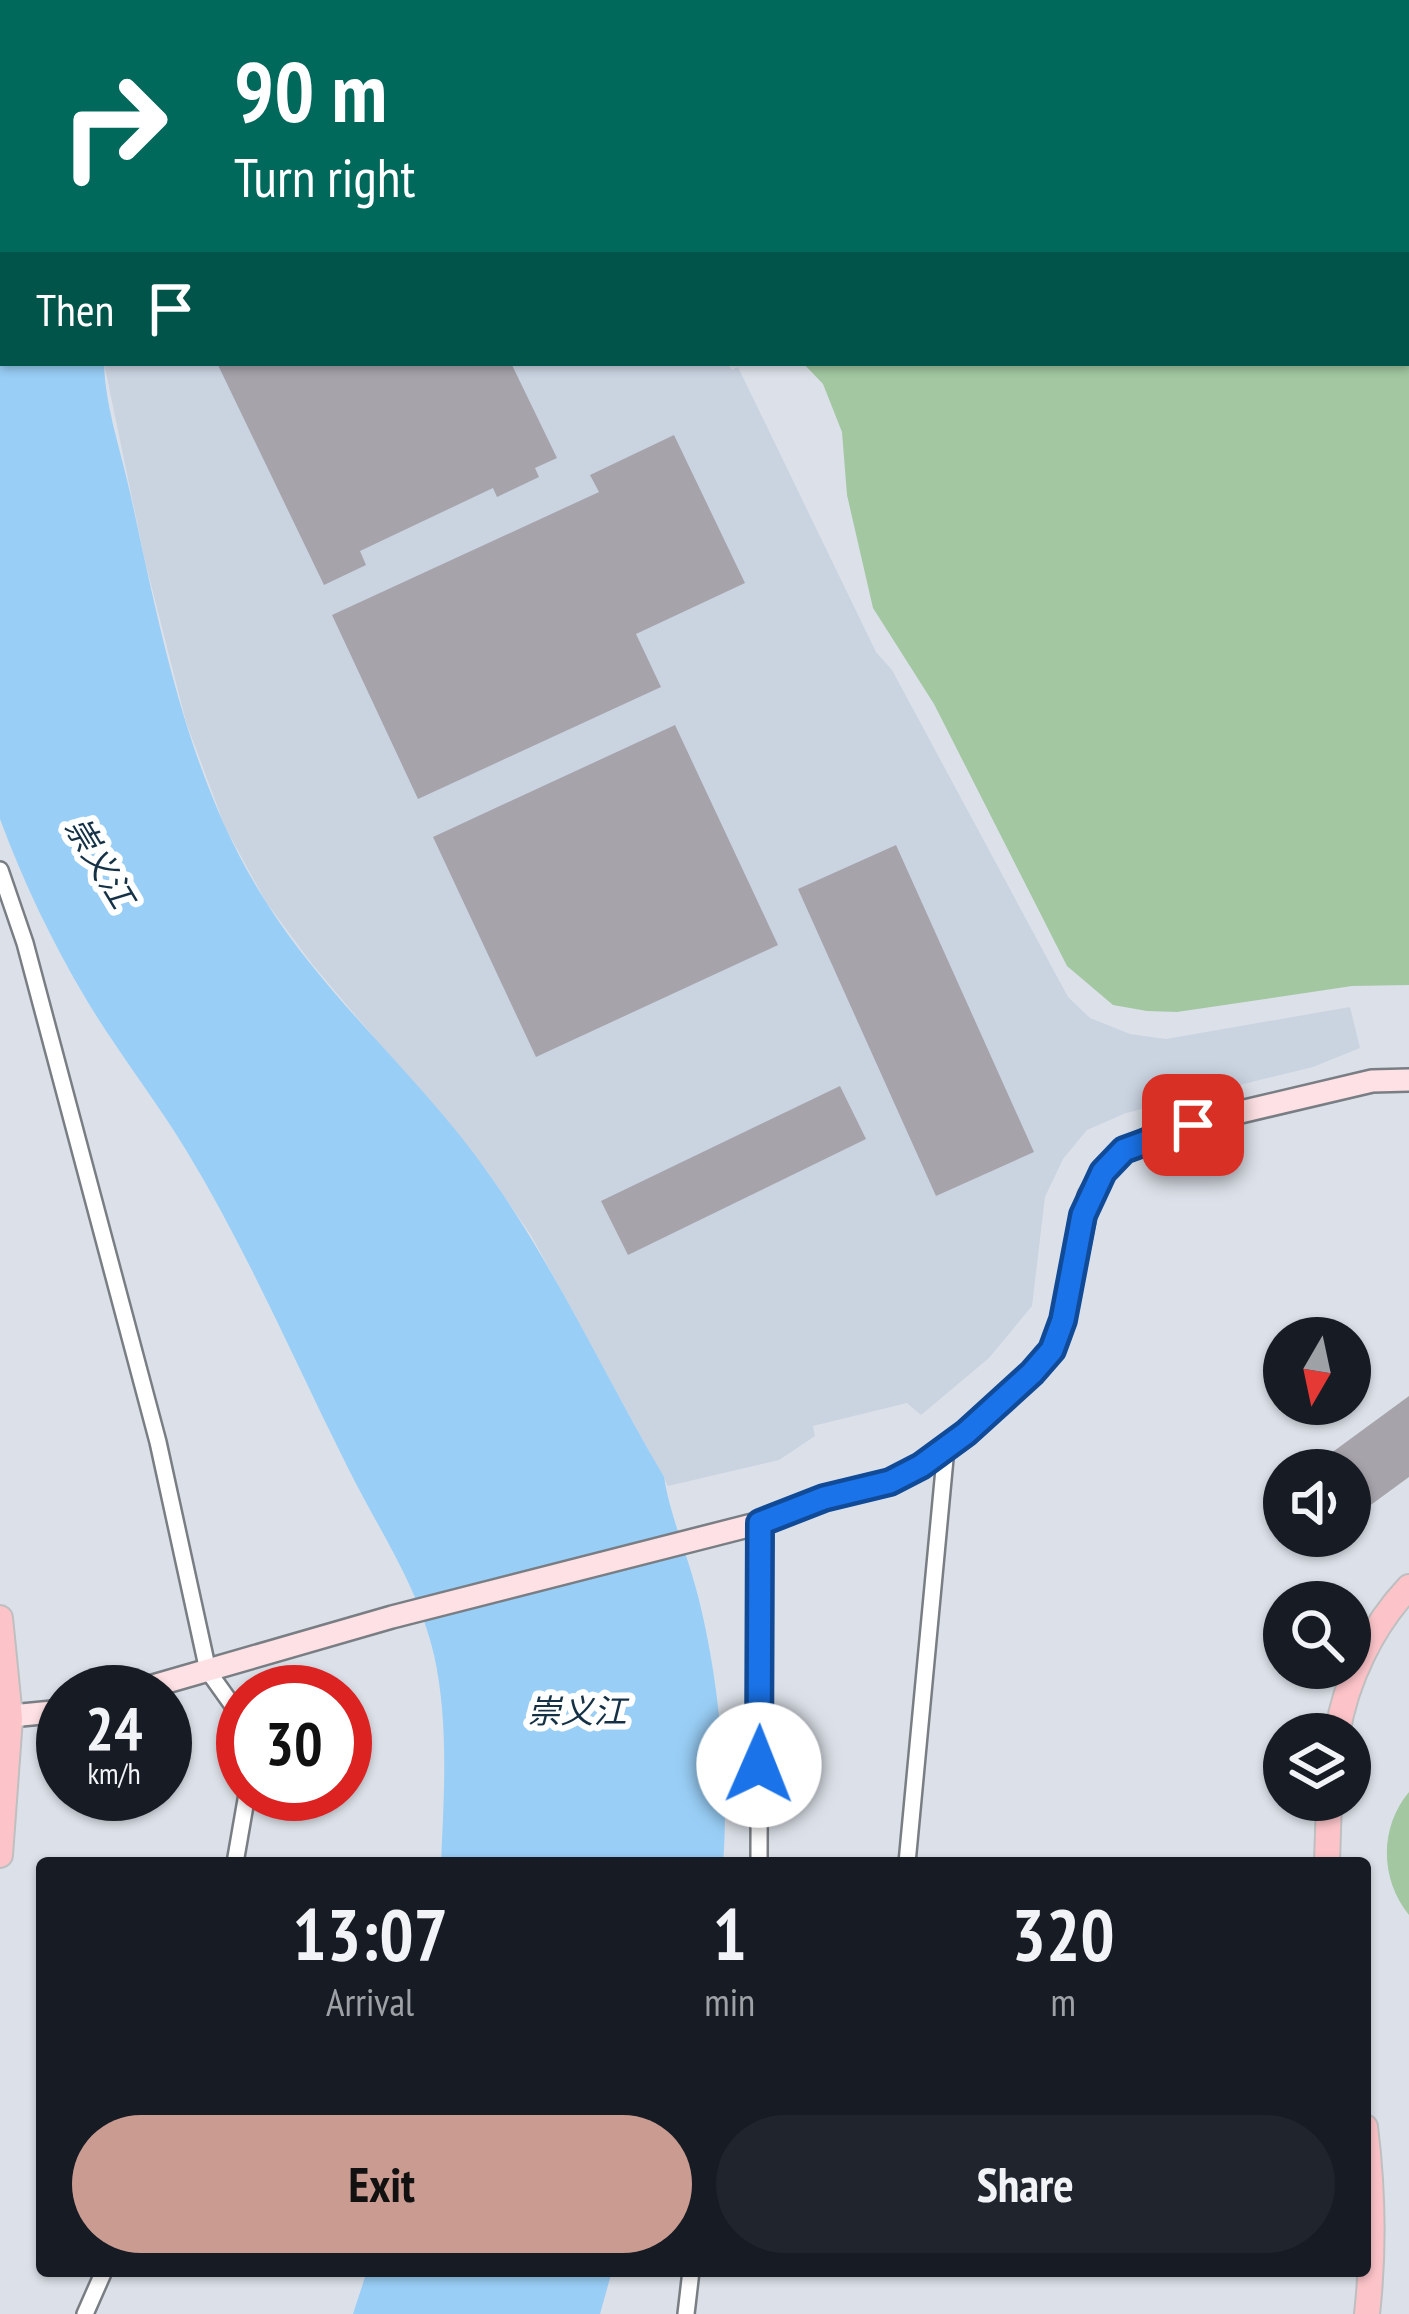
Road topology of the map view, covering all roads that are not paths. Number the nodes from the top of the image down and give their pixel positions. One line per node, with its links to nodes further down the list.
1 (0, 870): 7 (street)
2 (1409, 1080): 3 (street)
3 (946, 1448): 4 (street); 18 (street)
4 (760, 1523): 7 (street); 17 (street)
5 (1409, 1586): 10 (main road)
6 (0, 1618): 12 (main road)
7 (208, 1671): 8 (street); 9 (street)
8 (192, 1675)
9 (216, 1682)
10 (1343, 1713)
11 (36, 1714): 12 (street)
12 (5, 1717): 15 (main road)
13 (242, 1821): 16 (street)
14 (1329, 1821): 19 (main road)
15 (0, 1856)
16 (236, 1857)
17 (759, 1857)
18 (908, 1857)
19 (1328, 1857)
20 (1371, 2179): 23 (main road)
21 (101, 2277): 25 (street)
22 (690, 2277): 26 (street)
23 (1371, 2277)
24 (1371, 2277): 27 (main road)
25 (85, 2314)
26 (686, 2314)
27 (1367, 2314)

